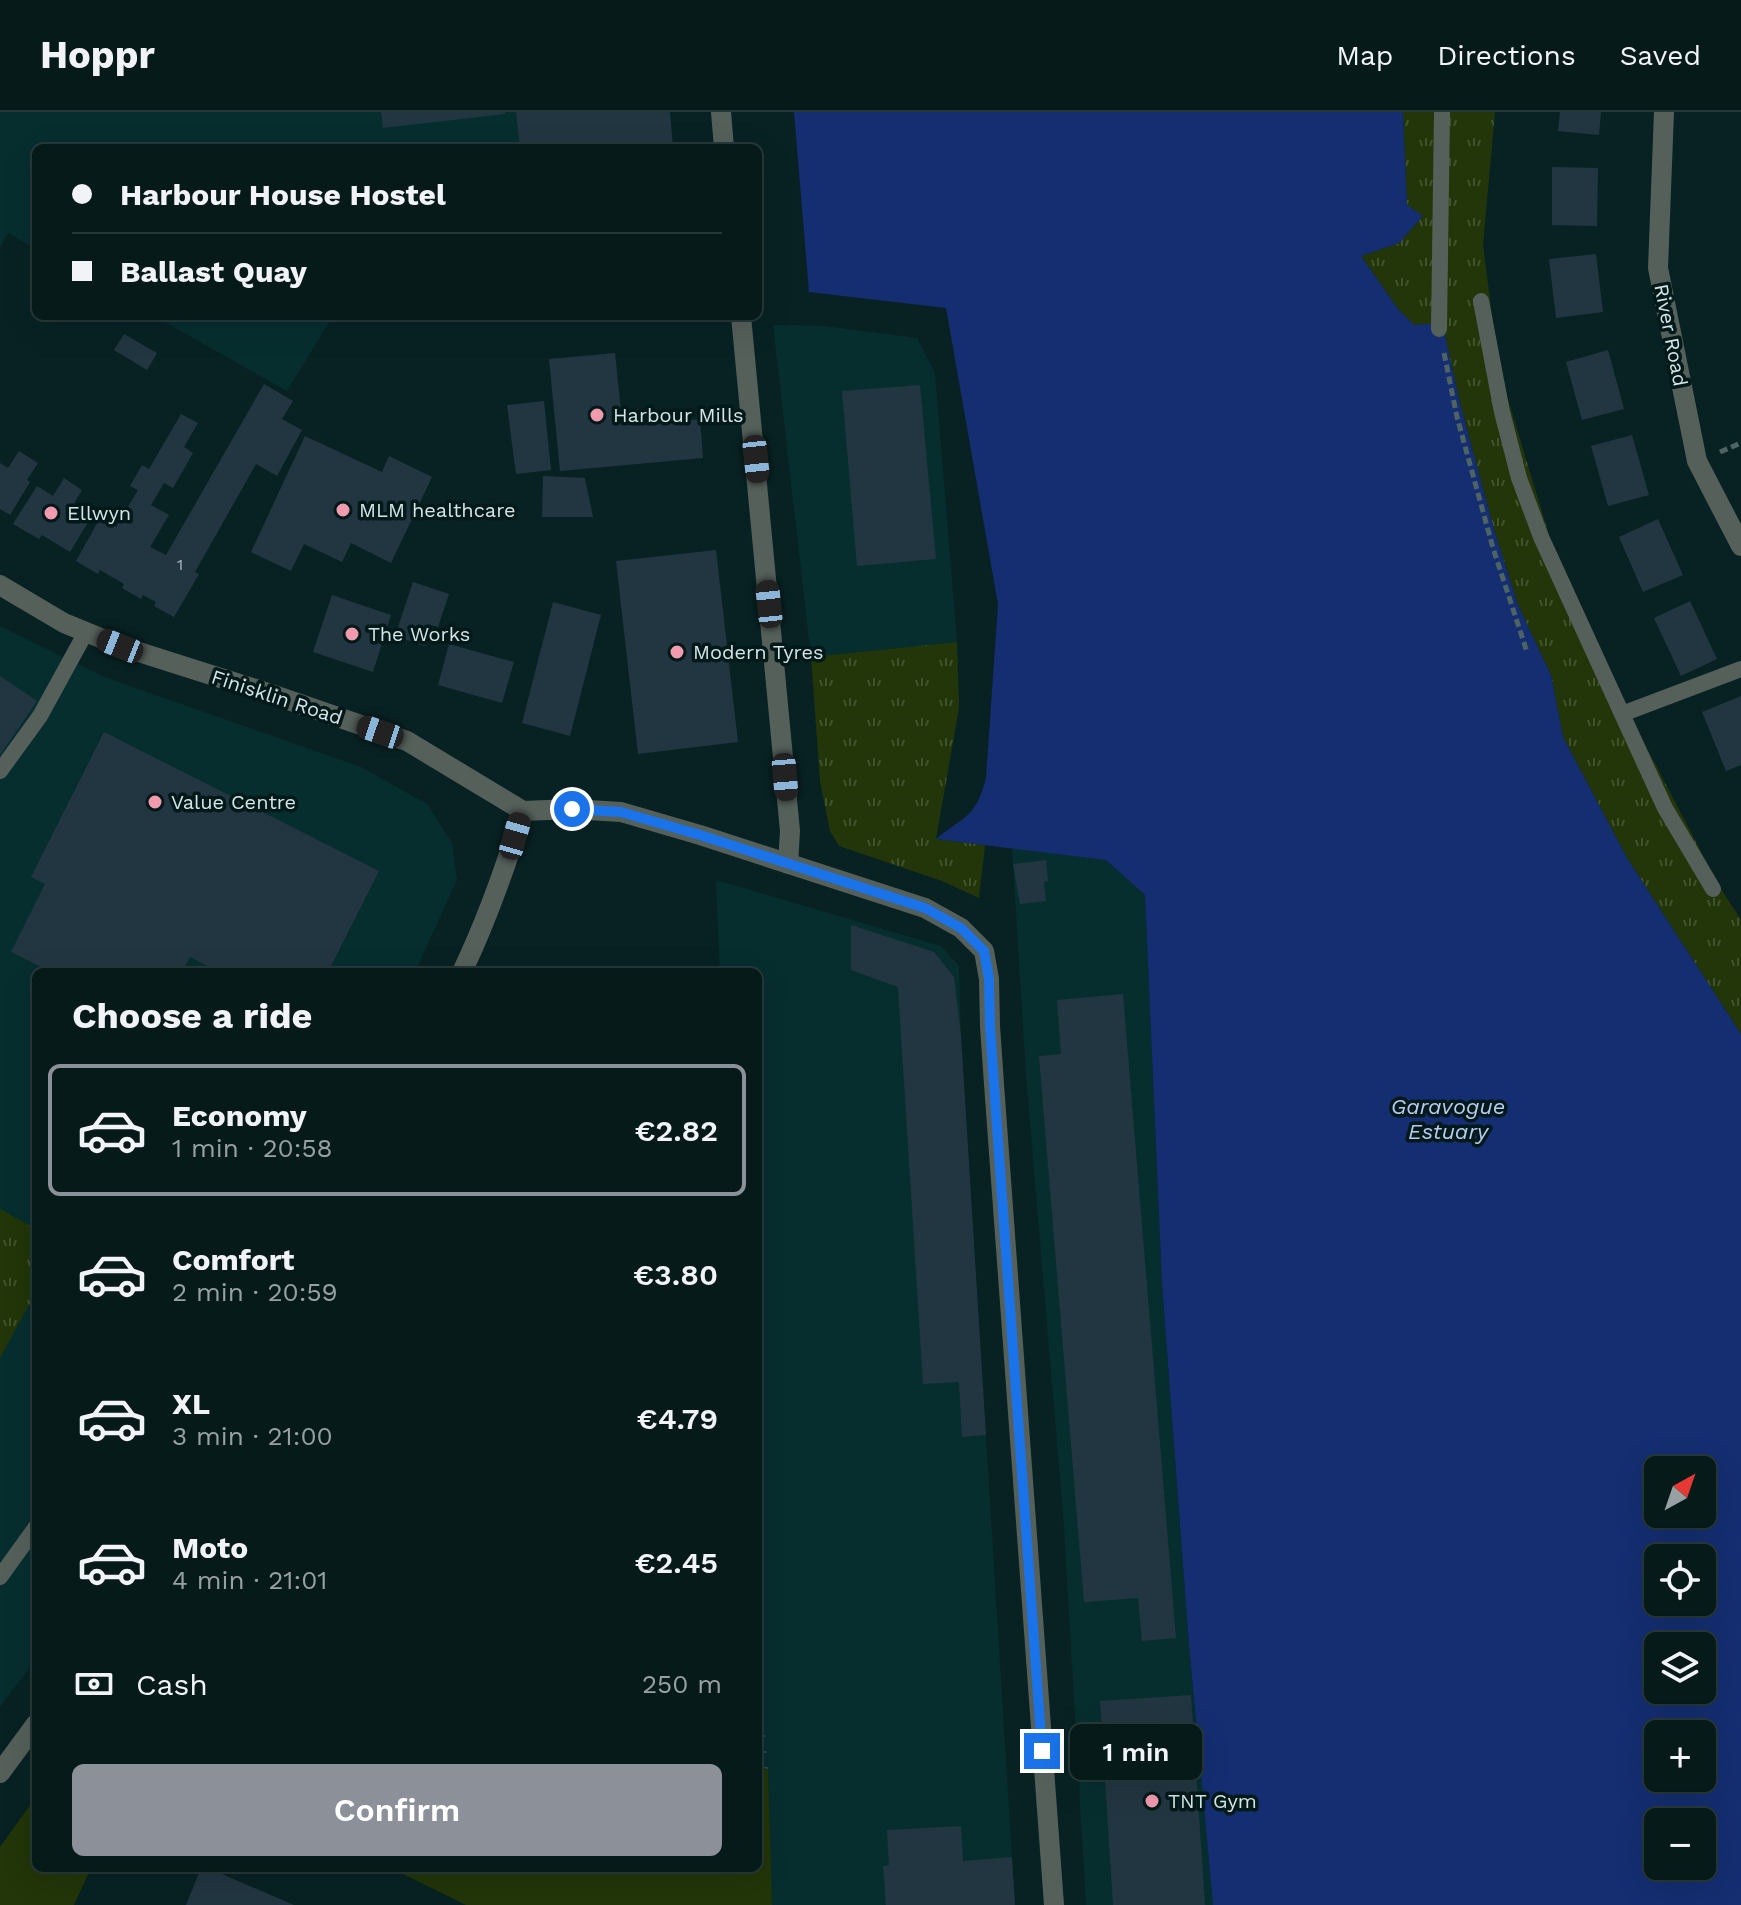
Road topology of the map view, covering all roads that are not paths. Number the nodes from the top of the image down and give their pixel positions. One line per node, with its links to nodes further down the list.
1 (721, 112): 4 (street)
2 (1442, 112): 7 (lane)
3 (1664, 112): 8 (street, River Road)
4 (724, 144)
5 (1481, 301): 12 (lane)
6 (741, 320): 15 (street)
7 (1439, 329)
8 (1741, 546)
9 (0, 585): 10 (street, Finisklin Road)
10 (86, 632): 13 (lane); 14 (street, Finisklin Road)
11 (1741, 669): 12 (lane)
12 (1622, 714): 16 (lane)
13 (0, 771)
14 (523, 811): 15 (street); 17 (street)
15 (788, 864): 22 (street)
16 (1713, 889)
17 (464, 968)
18 (32, 1533): 19 (lane)
19 (0, 1577)
20 (32, 1729): 21 (street)
21 (0, 1773)
22 (1054, 1905)

